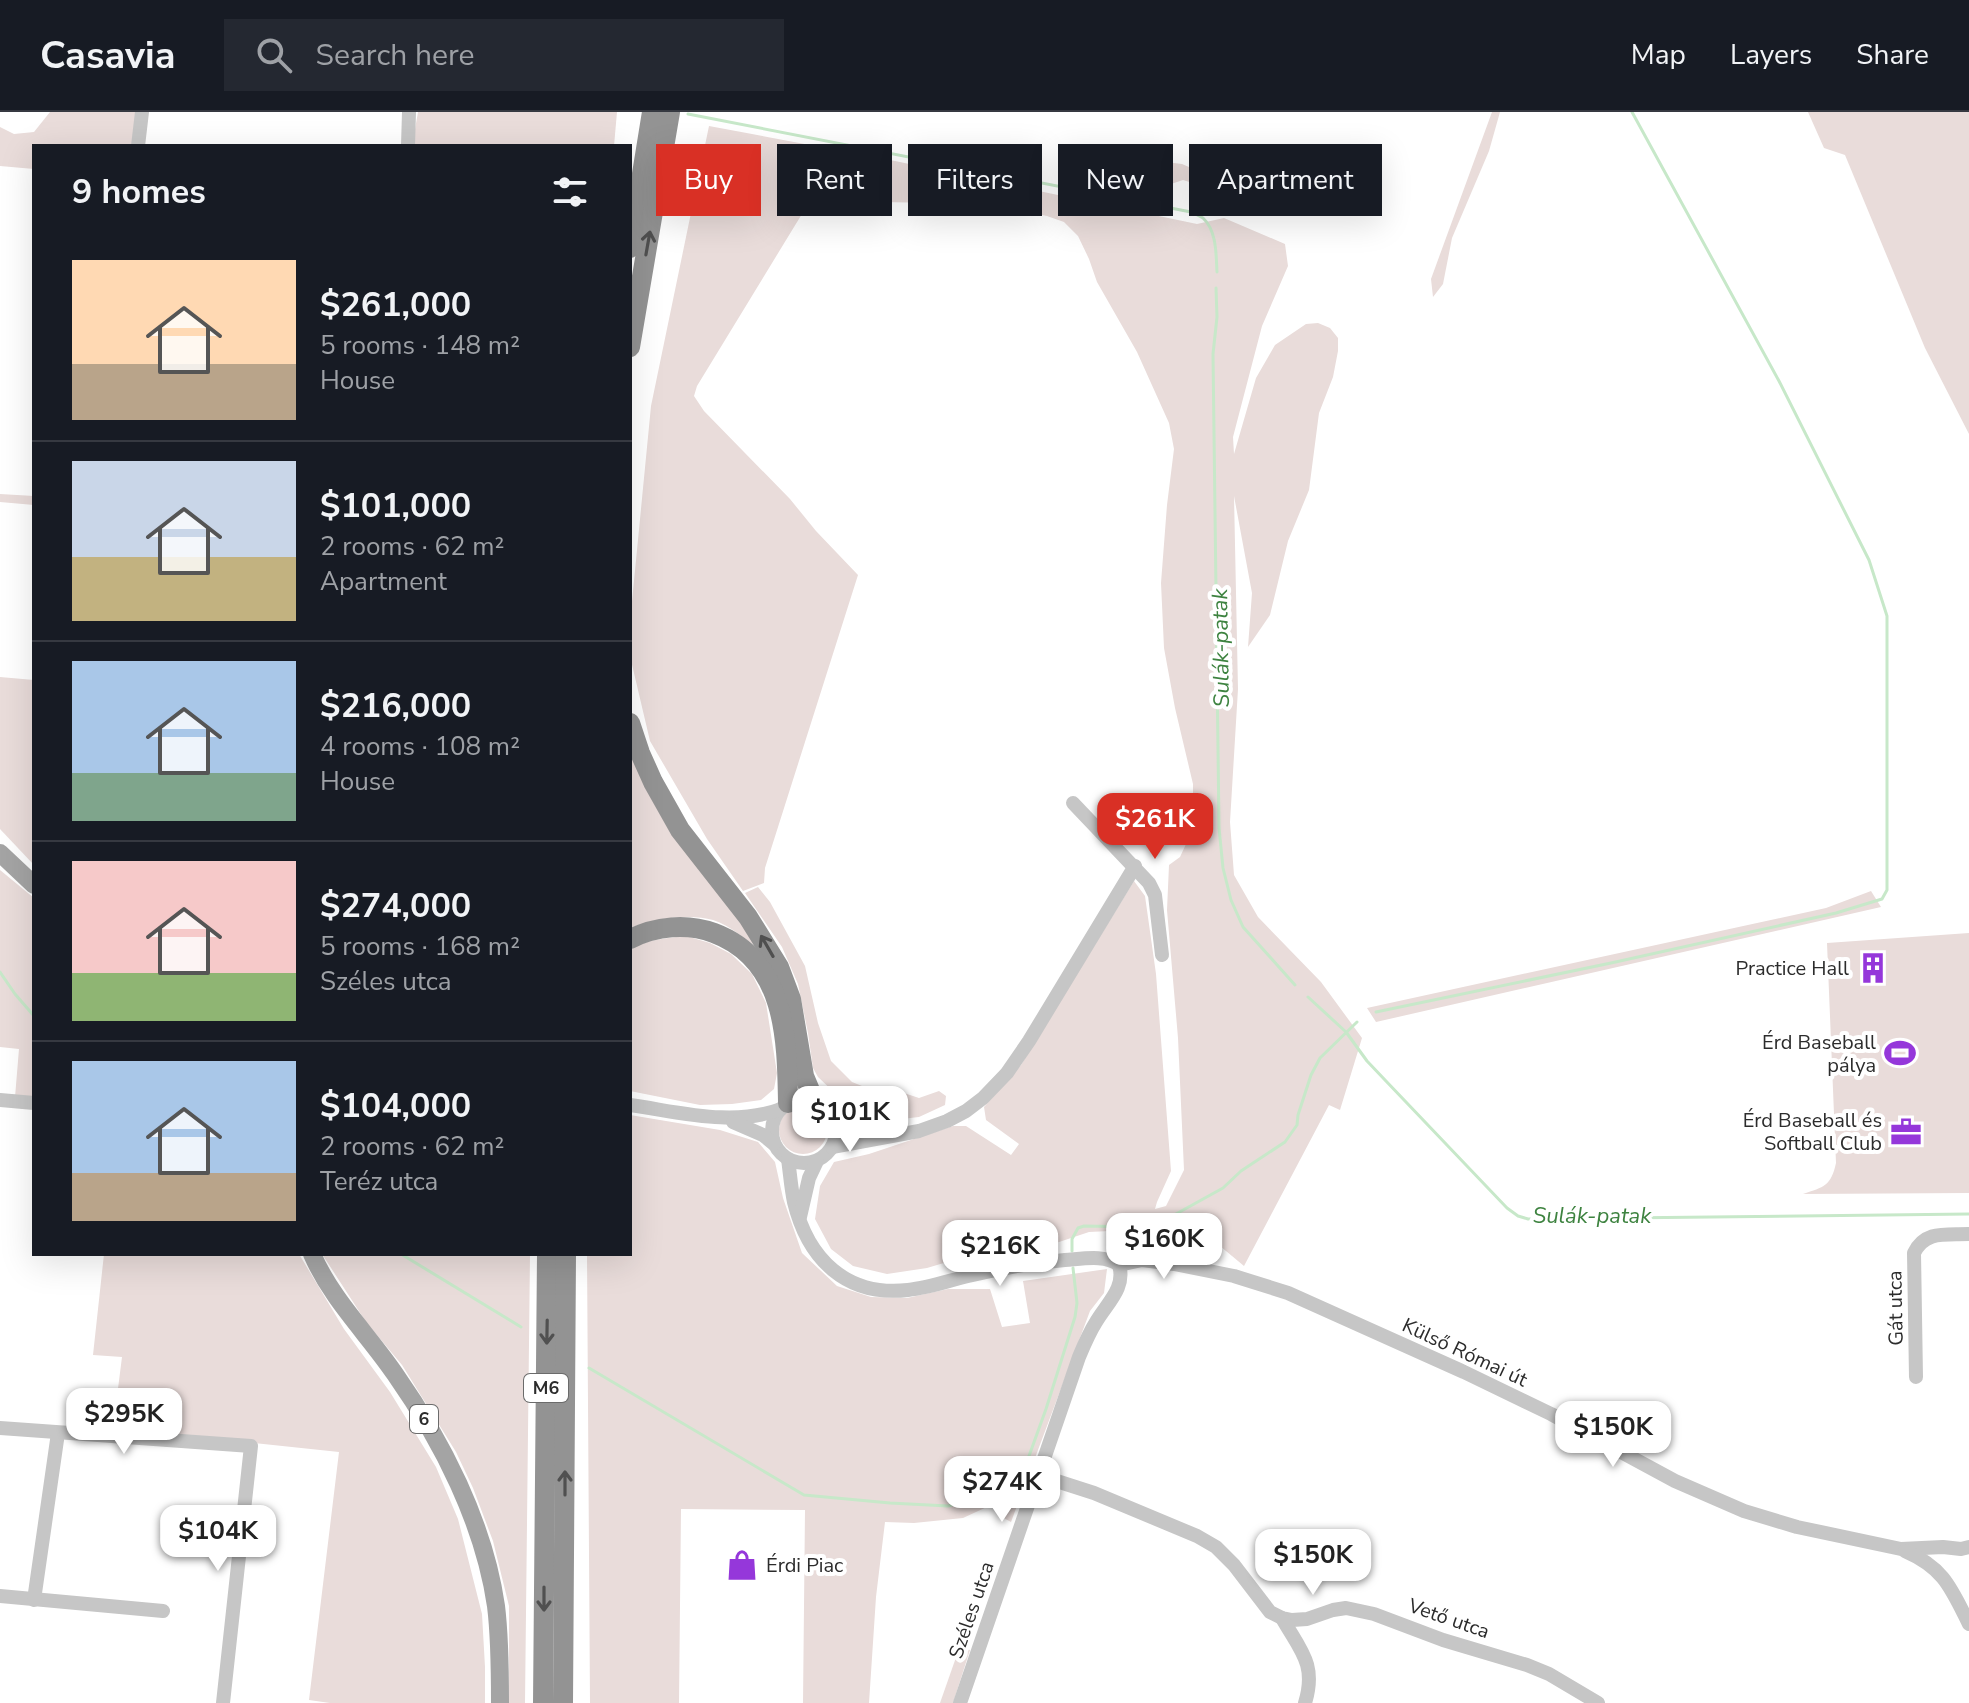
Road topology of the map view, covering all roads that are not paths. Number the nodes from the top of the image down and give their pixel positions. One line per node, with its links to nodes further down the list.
1 (142, 112): 5 (street)
2 (409, 112): 6 (street)
3 (652, 112): 7 (highway)
4 (670, 112): 8 (highway, one-way to 4)
5 (138, 144)
6 (408, 144)
7 (632, 236)
8 (632, 335)
9 (632, 729): 19 (highway, one-way to 9)
10 (1073, 803): 12 (street)
11 (0, 853): 13 (main road)
12 (1135, 866): 15 (street); 22 (street)
13 (32, 883)
14 (632, 938): 20 (highway)
15 (1162, 955)
16 (0, 1100): 17 (street)
17 (32, 1103)
18 (632, 1105): 21 (street)
19 (822, 1105): 20 (street); 22 (street); 24 (street)
20 (785, 1106): 21 (street); 23 (street)
21 (725, 1118): 23 (street)
22 (904, 1132): 24 (street)
23 (775, 1145): 25 (street)
24 (832, 1147): 26 (street)
25 (788, 1159): 26 (street); 27 (street, Külső Római út)
26 (817, 1161): 27 (street)
27 (800, 1217): 32 (street, Külső Római út)
28 (1969, 1234): 33 (street, Gát utca)
29 (313, 1256): 46 (main road, 6)
30 (547, 1256): 47 (highway, M6, one-way to 47)
31 (566, 1256): 48 (highway, M6, one-way to 31)
32 (1119, 1265): 36 (street, Széles utca); 38 (street, Külső Római út)
33 (1916, 1377)
34 (0, 1428): 35 (street)
35 (58, 1433): 41 (street); 45 (street)
36 (1038, 1475): 43 (street); 49 (street, Széles utca)
37 (1965, 1548): 38 (street, Külső Római út); 39 (street)
38 (1901, 1549): 39 (street)
39 (1948, 1583): 44 (street)
40 (0, 1596): 41 (street)
41 (34, 1600): 42 (street)
42 (163, 1611)
43 (1282, 1618): 50 (street); 51 (street, Vető utca)
44 (1969, 1624)
45 (223, 1703)
46 (500, 1703)
47 (543, 1703)
48 (563, 1703)
49 (960, 1703)
50 (1305, 1703)
51 (1598, 1703)

